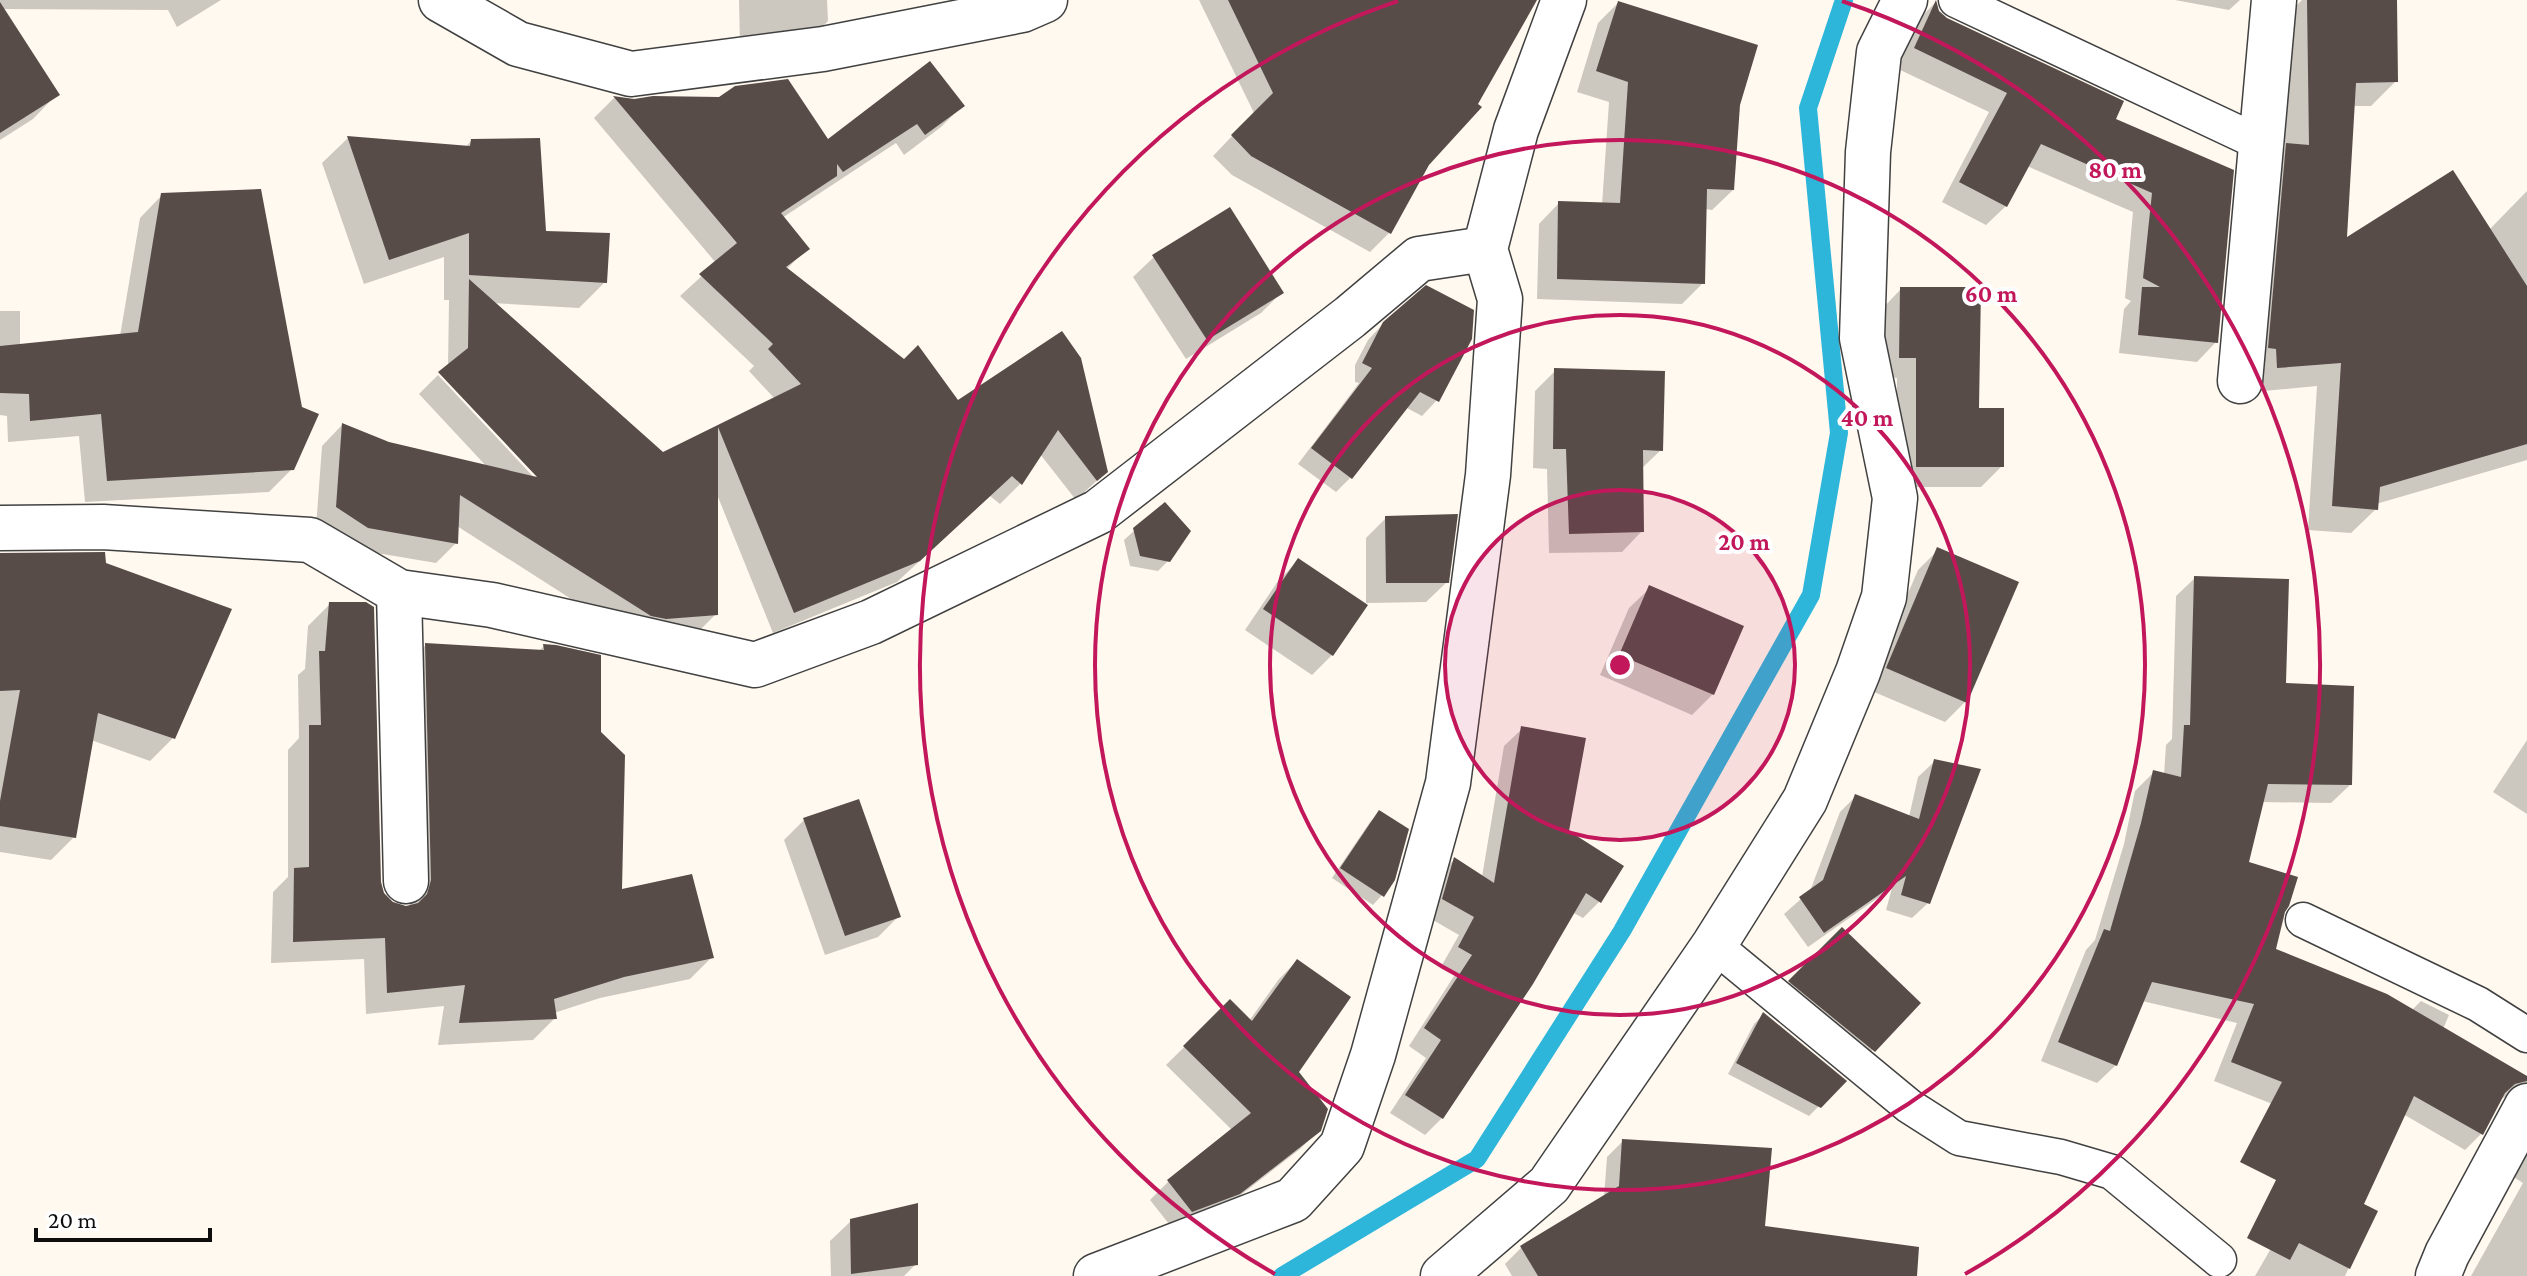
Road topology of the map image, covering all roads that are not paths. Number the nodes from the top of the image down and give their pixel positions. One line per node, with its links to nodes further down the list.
1 (441, 0): 2 (street)
2 (1045, 0)
3 (1564, 0): 8 (street)
4 (1905, 0): 14 (street)
5 (1956, 0): 7 (lane)
6 (2274, 0): 7 (street)
7 (2260, 143): 9 (street)
8 (1485, 249): 11 (street); 18 (street)
9 (2240, 381)
10 (0, 528): 11 (street)
11 (399, 592): 12 (street)
12 (406, 881)
13 (2303, 920): 15 (lane)
14 (1714, 945): 17 (lane); 19 (street)
15 (2527, 1035)
16 (2527, 1106): 20 (street)
17 (2219, 1260)
18 (1096, 1276)
19 (1443, 1276)
20 (2438, 1276)

